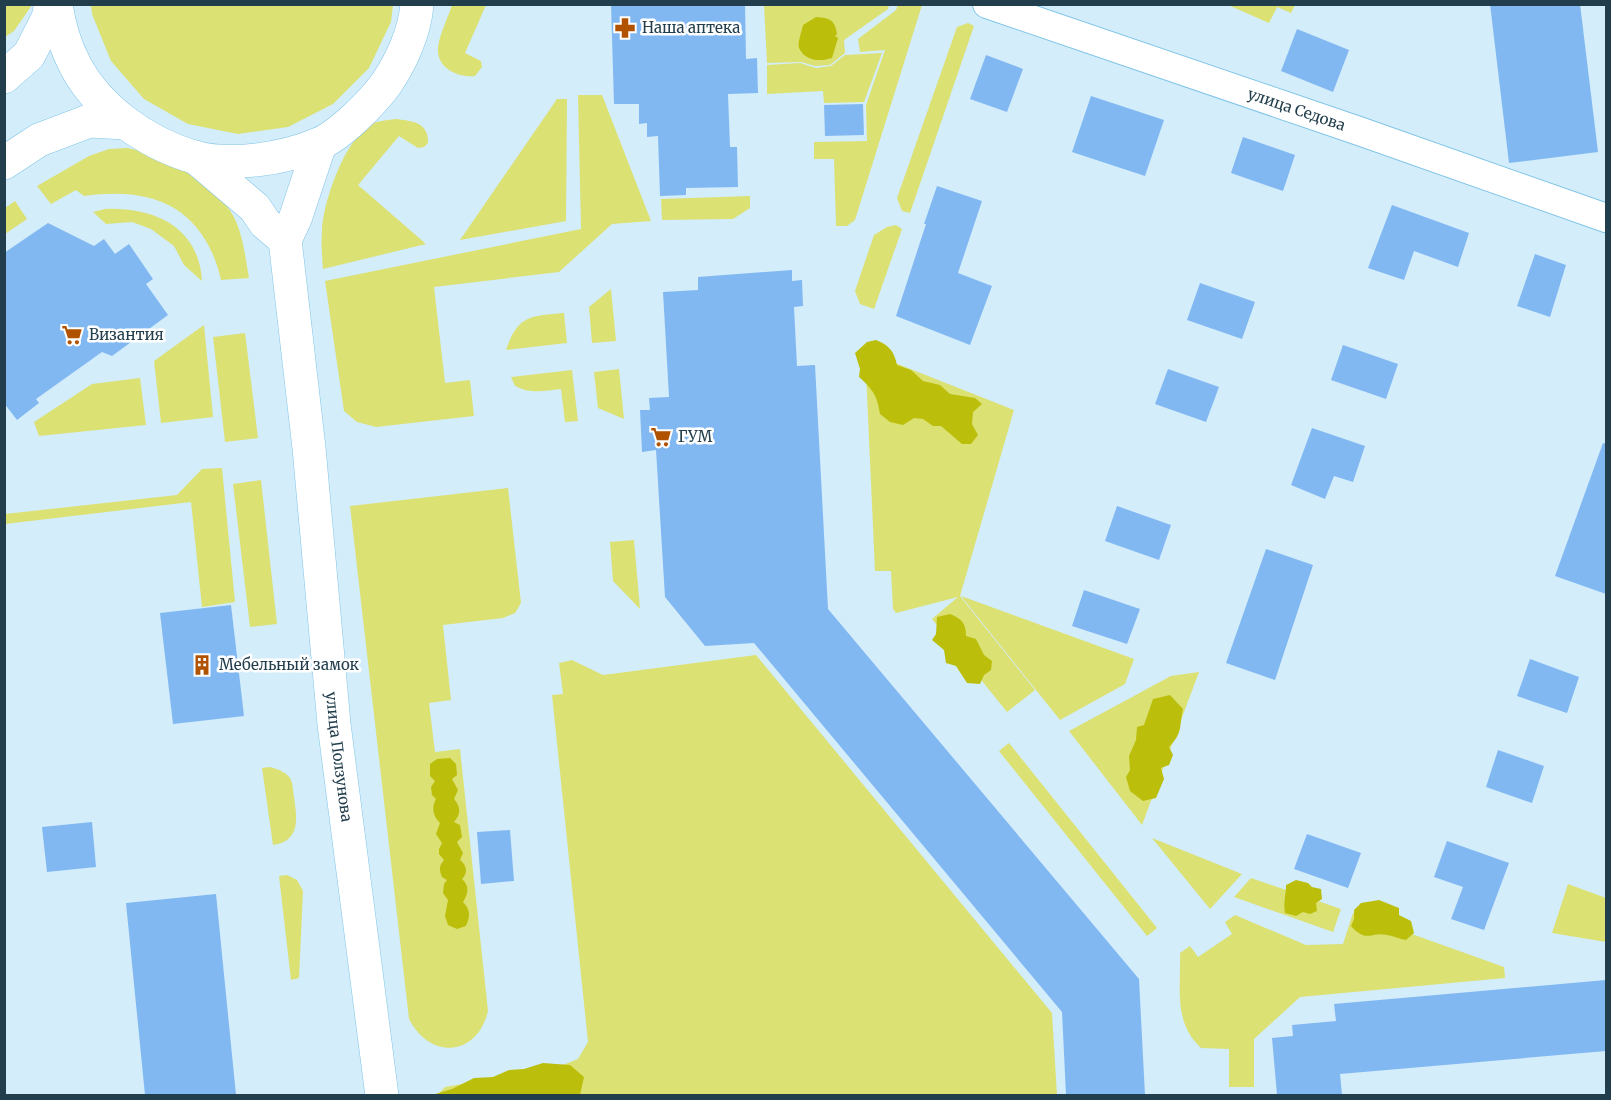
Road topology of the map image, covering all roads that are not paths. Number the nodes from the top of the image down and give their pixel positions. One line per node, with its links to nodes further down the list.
1 (51, 4): 5 (main road)
2 (56, 4): 6 (main road)
3 (417, 4): 7 (main road)
4 (987, 4): 10 (street, улица Седова)
5 (4, 78)
6 (126, 123): 8 (main road); 9 (main road)
7 (320, 144): 8 (main road); 11 (main road)
8 (195, 157): 11 (main road)
9 (4, 163)
10 (1606, 218)
11 (285, 240): 12 (main road, улица Ползунова)
12 (382, 1095)

